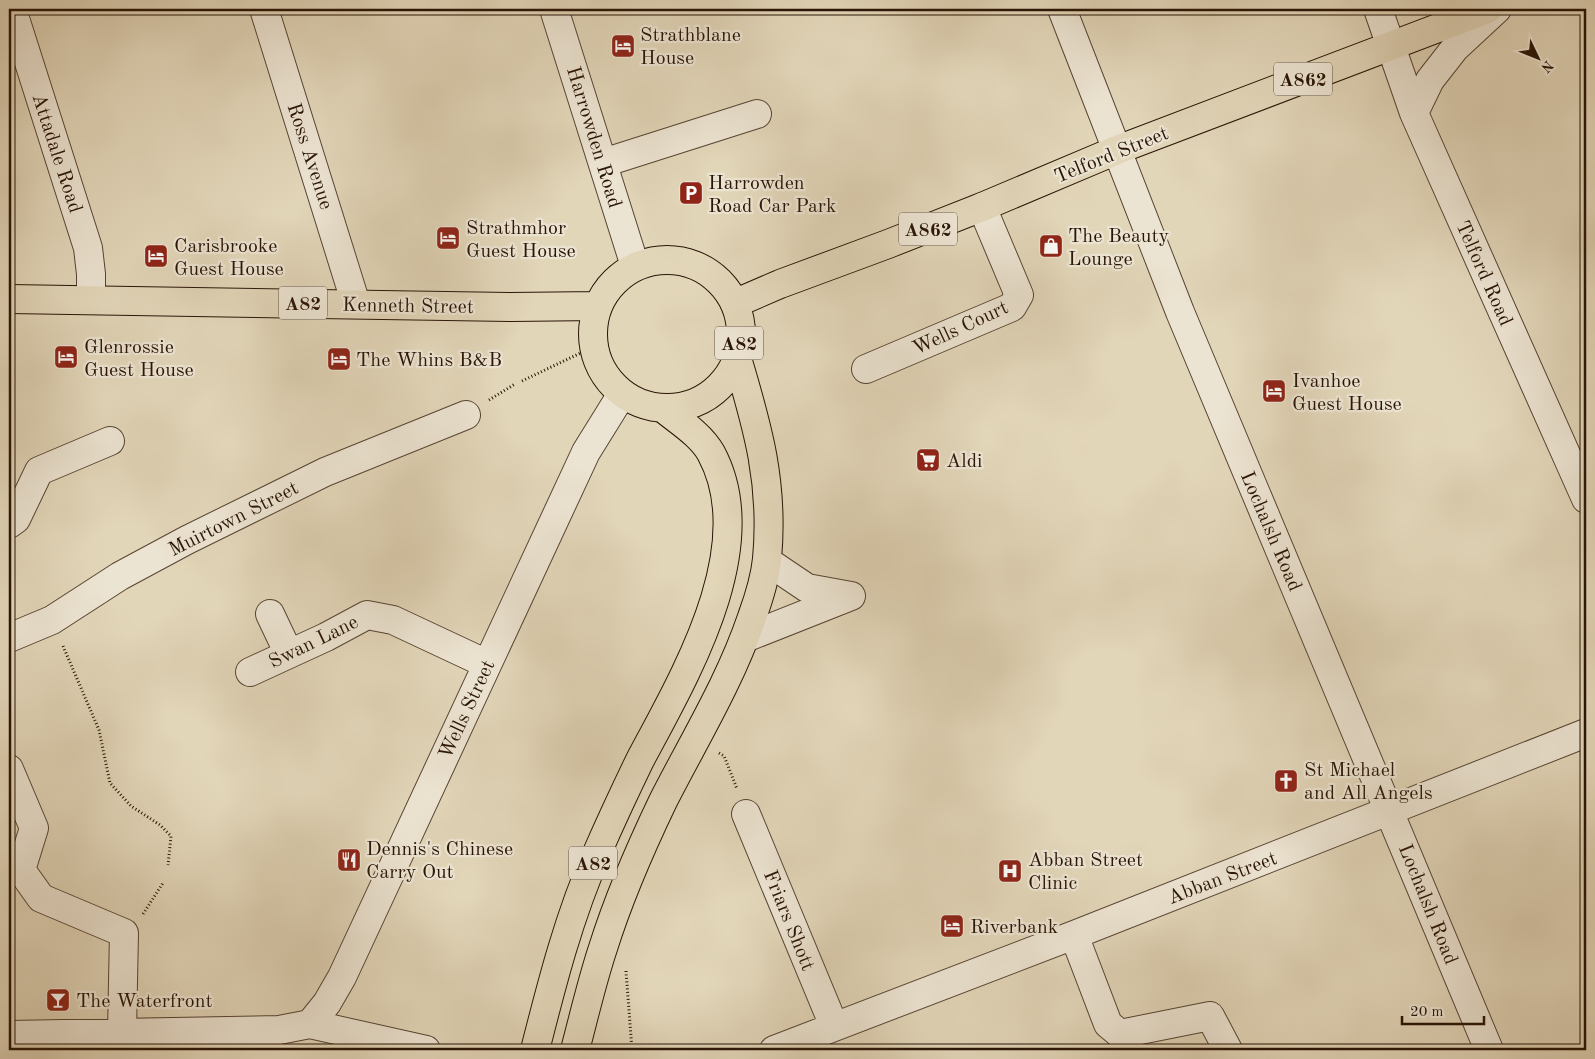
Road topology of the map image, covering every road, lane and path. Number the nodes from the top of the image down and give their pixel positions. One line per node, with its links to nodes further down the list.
1 (12, 9): 16 (street, Attadale Road)
2 (264, 9): 18 (street, Ross Avenue)
3 (554, 9): 12 (street, Harrowden Road)
4 (1062, 9): 11 (street, Lochalsh Road)
5 (1378, 9): 8 (street, Telford Road)
6 (1488, 9): 8 (main road, Telford Street / A862)
7 (1497, 9): 10 (street)
8 (1390, 45): 10 (street, Telford Road); 11 (main road, Telford Street / A862)
9 (757, 114): 12 (street)
10 (1414, 114): 28 (street, Telford Road)
11 (1117, 150): 13 (main road, Telford Street / A862); 41 (street, Lochalsh Road)
12 (603, 163): 14 (street, Harrowden Road)
13 (982, 207): 17 (main road, Telford Street / A862); 22 (street, Wells Court)
14 (635, 266): 17 (main road, A82); 19 (main road, A82)
15 (9, 299): 16 (main road, Kenneth Street / A82)
16 (91, 300): 18 (main road, Kenneth Street / A82)
17 (736, 303): 21 (main road, A82)
18 (356, 304): 19 (main road, Kenneth Street / A82)
19 (598, 306): 20 (main road, A82)
20 (593, 347): 23 (path); 24 (main road, A82)
21 (737, 358): 25 (main road, A82); 30 (main road, A82)
22 (866, 369)
23 (522, 381)
24 (622, 394): 25 (main road, A82); 36 (street, Wells Street)
25 (664, 409): 53 (main road, A82)
26 (466, 415): 32 (street, Muirtown Street)
27 (110, 441): 29 (street)
28 (1586, 499)
29 (9, 524)
30 (767, 561): 34 (main road, A82); 34 (street)
31 (270, 614): 35 (street)
32 (52, 620): 33 (street, Muirtown Street); 43 (path)
33 (9, 638)
34 (745, 638): 54 (main road, A82)
35 (289, 654): 36 (street, Swan Lane); 37 (street, Swan Lane)
36 (487, 664): 48 (street, Wells Street)
37 (250, 672)
38 (1586, 734): 41 (street, Abban Street)
39 (718, 752): 42 (path)
40 (9, 769): 45 (street)
41 (1390, 811): 46 (street, Abban Street); 58 (street, Lochalsh Road)
42 (746, 814): 49 (street, Friars Shott)
43 (168, 865)
44 (163, 883): 45 (path)
45 (124, 933): 50 (street)
46 (1074, 935): 49 (street, Abban Street); 57 (street)
47 (626, 967): 55 (path)
48 (310, 1024): 50 (street); 52 (street)
49 (834, 1026): 56 (street, Abban Street)
50 (122, 1032): 51 (street)
51 (9, 1035)
52 (424, 1050)
53 (535, 1050)
54 (575, 1050)
55 (632, 1050)
56 (774, 1050)
57 (1228, 1050)
58 (1489, 1050)

